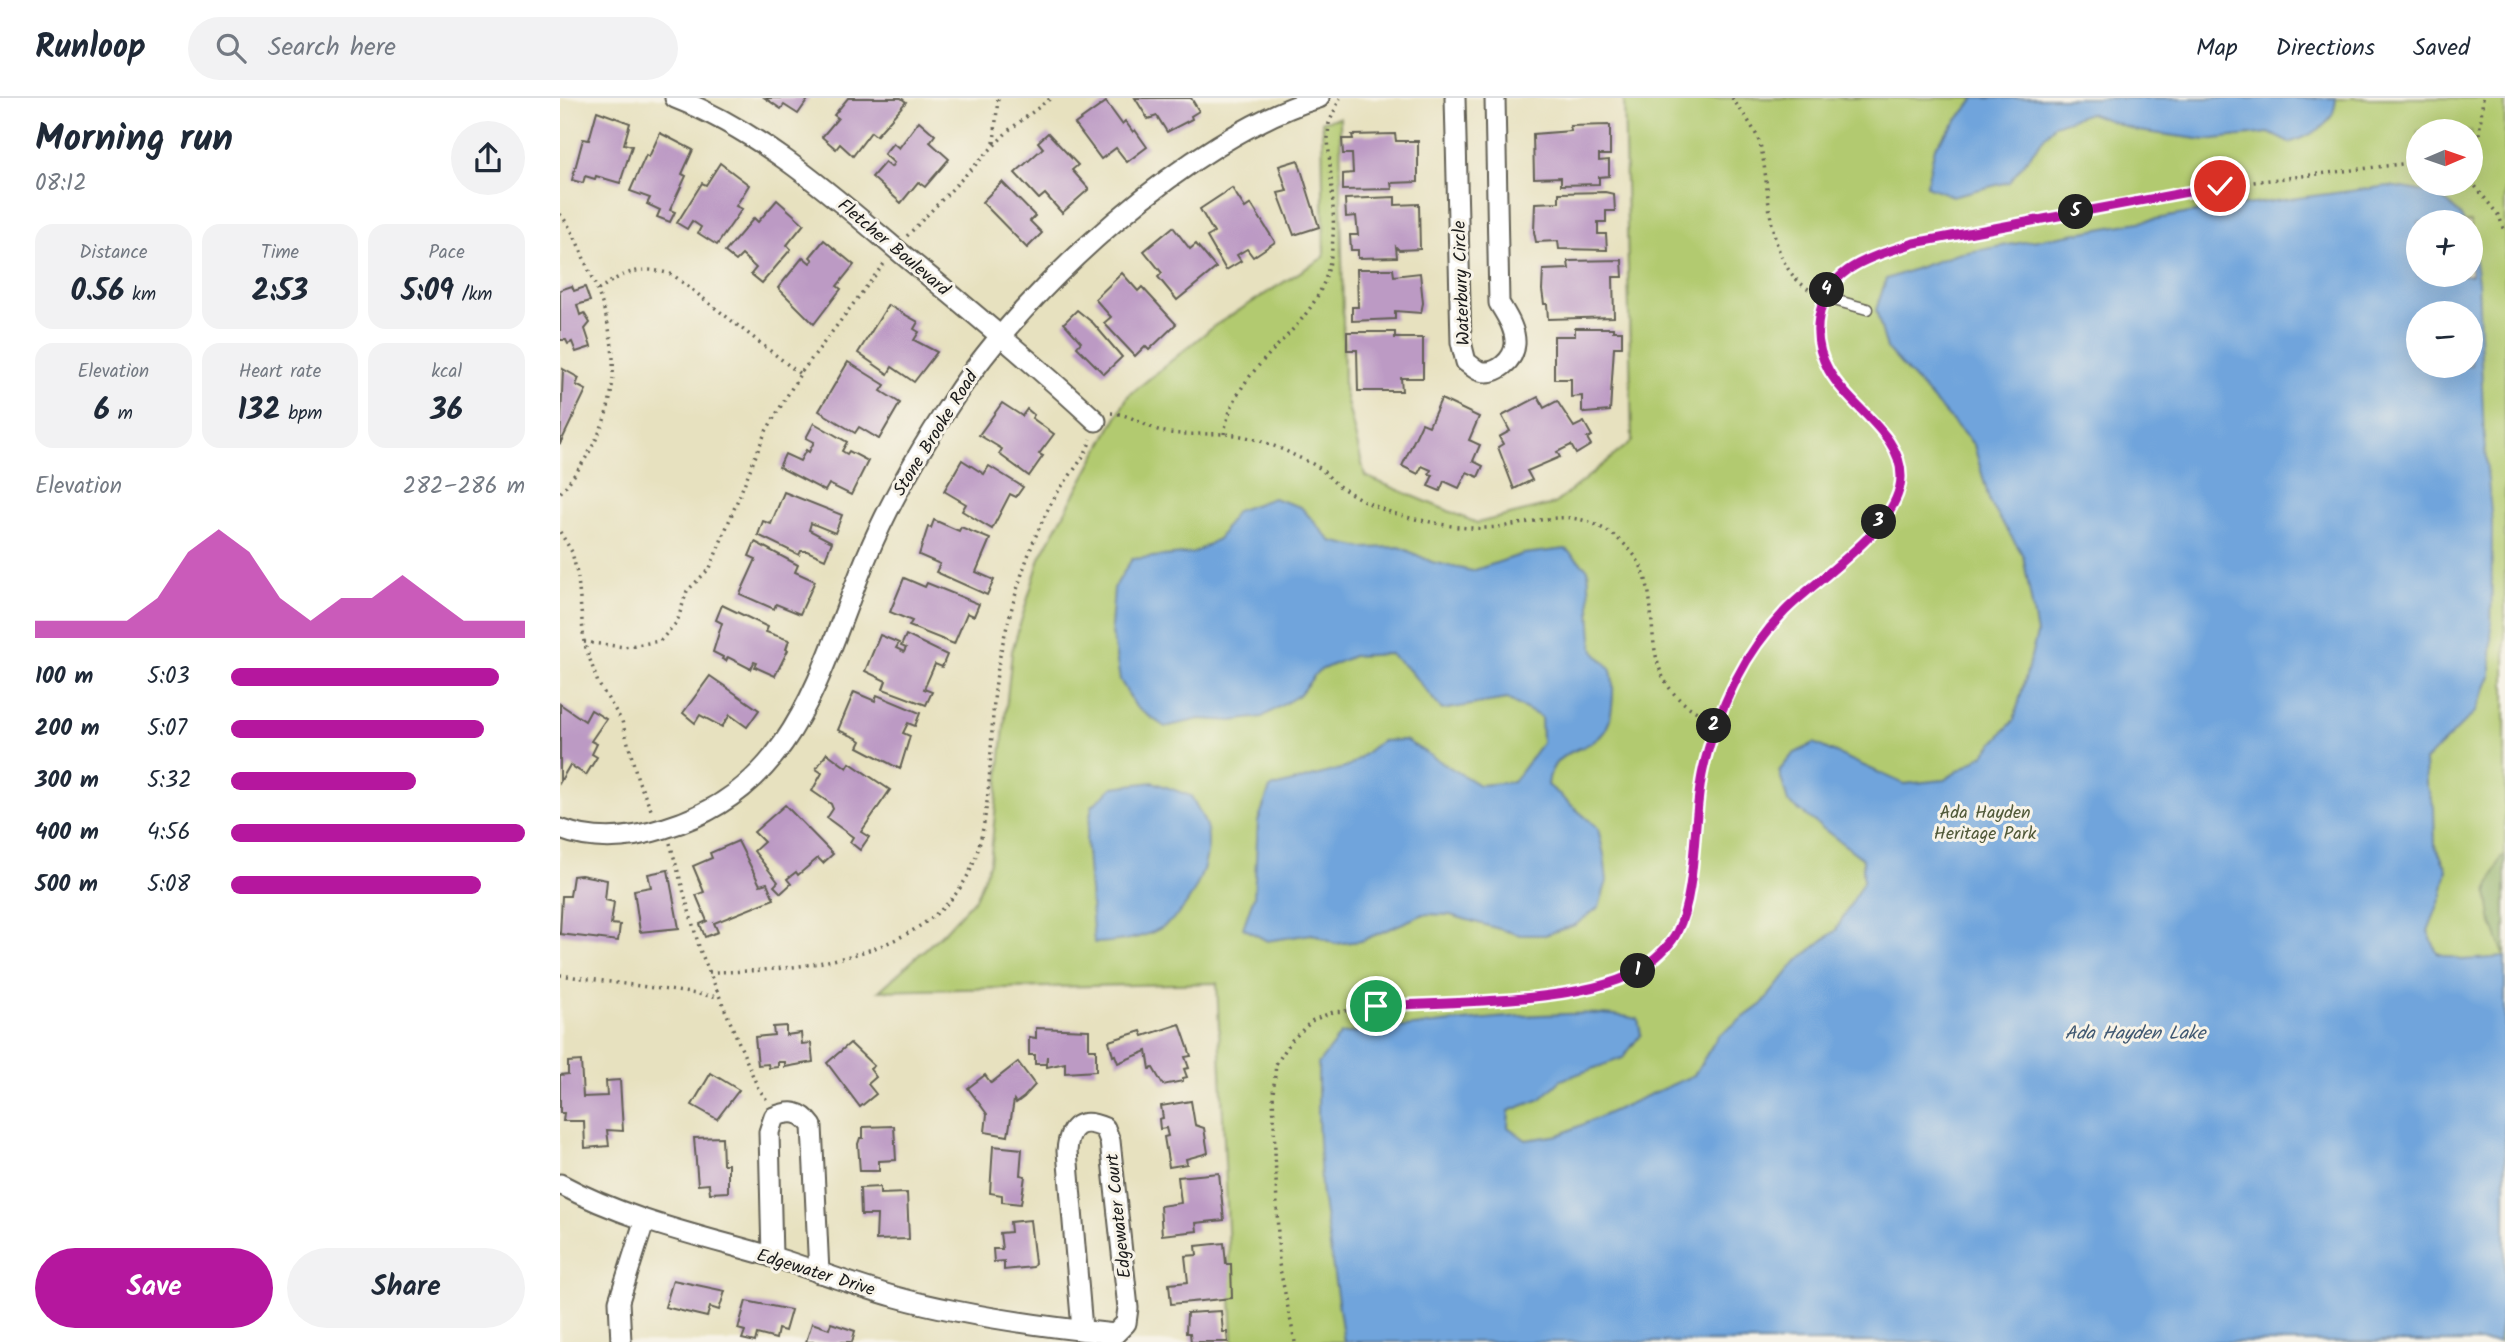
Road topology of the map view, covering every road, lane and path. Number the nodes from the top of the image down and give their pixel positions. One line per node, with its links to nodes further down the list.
1 (675, 98): 16 (street, Fletcher Boulevard)
2 (998, 98): 11 (path)
3 (1051, 98): 11 (path)
4 (1319, 98): 20 (street, Stone Brooke Road)
5 (1340, 98): 23 (path)
6 (1455, 98): 7 (street, Waterbury Circle)
7 (1495, 98)
8 (1732, 98): 18 (path)
9 (2483, 98): 10 (path)
10 (2480, 119)
11 (994, 145): 16 (path)
12 (2406, 163): 18 (path)
13 (2483, 196): 15 (path)
14 (560, 214): 17 (path)
15 (2505, 232)
16 (895, 248): 20 (street, Fletcher Boulevard); 21 (path)
17 (598, 290): 21 (path); 24 (path)
18 (1823, 297): 19 (lane); 26 (path)
19 (1867, 309)
20 (1000, 335): 22 (street, Fletcher Boulevard); 27 (street, Stone Brooke Road)
21 (800, 374): 25 (path)
22 (1096, 421): 23 (path); 28 (path)
23 (1224, 434): 26 (path)
24 (560, 493)
25 (584, 642)
26 (1716, 721): 37 (path)
27 (560, 829)
28 (709, 972)
29 (560, 975): 30 (path)
30 (719, 997)
31 (560, 1184): 32 (street, Edgewater Drive)
32 (644, 1222): 33 (street, Edgewater Drive); 36 (street)
33 (772, 1257): 34 (street, Edgewater Drive); 34 (street)
34 (818, 1273): 35 (street, Edgewater Drive)
35 (1082, 1329): 35 (street, Edgewater Court)
36 (621, 1342)
37 (1295, 1342)

